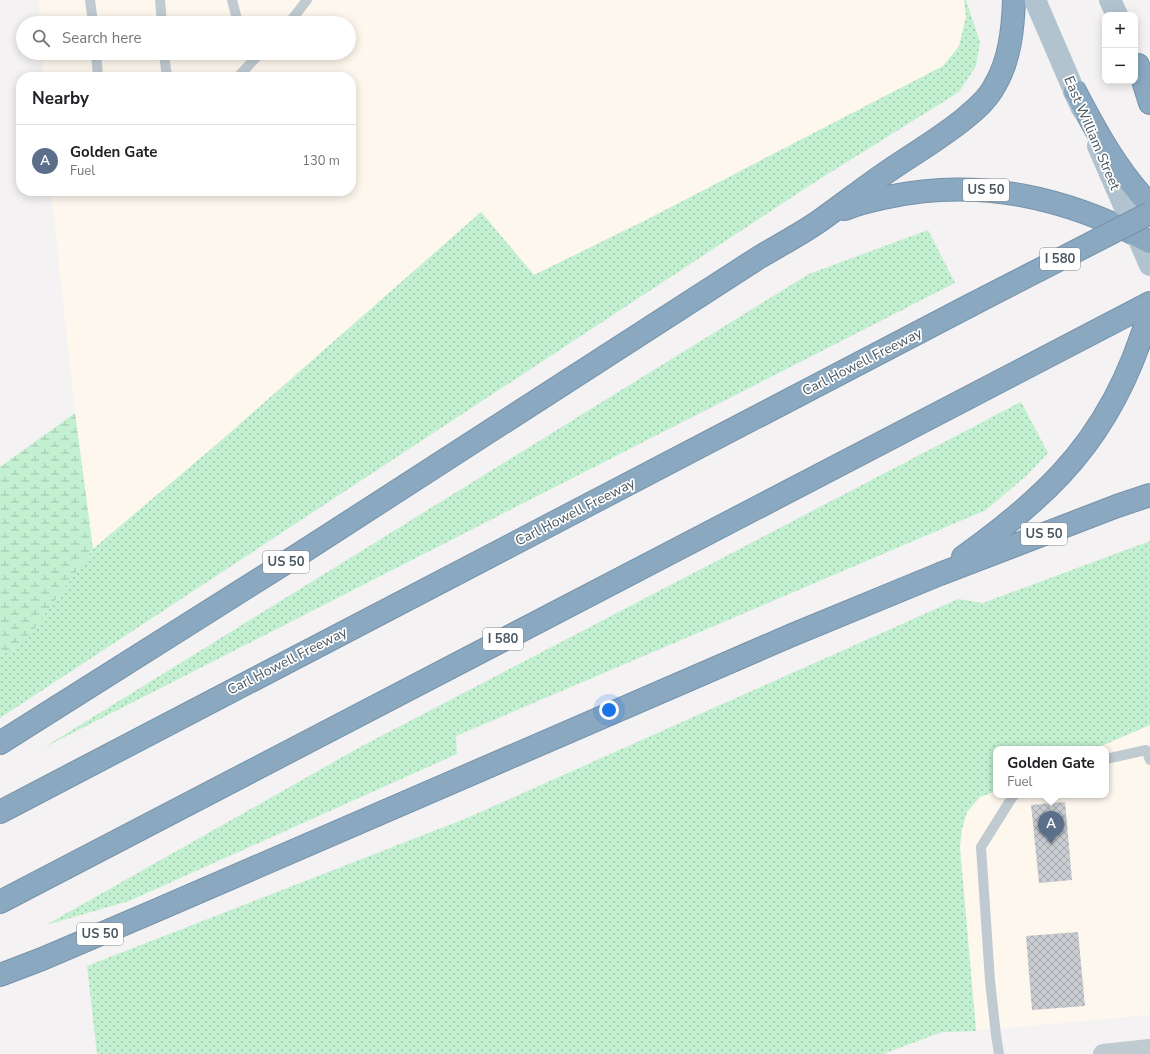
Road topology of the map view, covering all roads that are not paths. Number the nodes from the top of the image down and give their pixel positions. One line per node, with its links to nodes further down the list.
1 (90, 0): 9 (lane)
2 (160, 0): 10 (lane)
3 (232, 0): 11 (lane)
4 (307, 0): 12 (lane)
5 (1014, 0): 26 (highway)
6 (1035, 0): 21 (main road, East William Street)
7 (1110, 0): 8 (main road)
8 (1115, 12)
9 (92, 16)
10 (161, 16)
11 (236, 16)
12 (294, 16)
13 (97, 60): 18 (lane)
14 (165, 60): 19 (lane)
15 (253, 60): 20 (lane)
16 (1138, 63): 22 (main road)
17 (1138, 64): 23 (highway)
18 (98, 72)
19 (167, 72)
20 (242, 72)
21 (1074, 91): 24 (highway); 27 (main road, East William Street)
22 (1150, 92)
23 (1150, 103)
24 (1150, 205)
25 (1150, 213): 37 (highway, Carl Howell Freeway / I 580, bridge)
26 (818, 222): 27 (highway, US 50); 33 (highway, US 50)
27 (1143, 239): 28 (main road, East William Street)
28 (1150, 265)
29 (1150, 303): 38 (highway, I 580)
30 (1150, 309): 32 (highway)
31 (1150, 495): 32 (highway, US 50)
32 (940, 574): 39 (highway, US 50)
33 (0, 743)
34 (1109, 758): 35 (lane)
35 (1150, 760)
36 (1012, 798): 41 (lane)
37 (0, 812)
38 (0, 902)
39 (0, 975)
40 (1150, 1049): 42 (street)
41 (999, 1054)
42 (1110, 1054)

